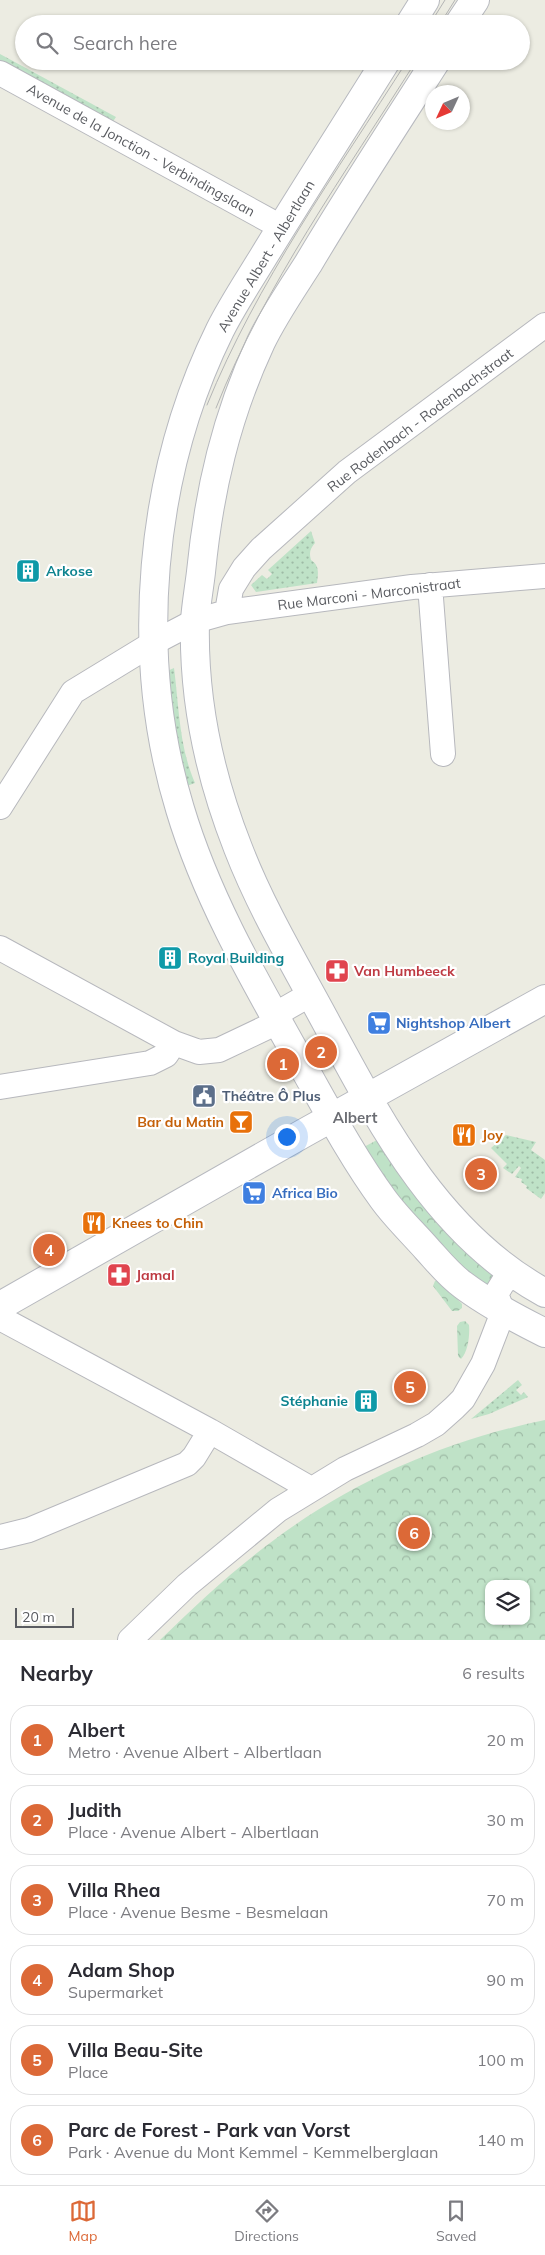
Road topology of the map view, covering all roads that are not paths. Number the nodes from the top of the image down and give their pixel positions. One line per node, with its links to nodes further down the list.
1 (425, 0): 3 (main road)
2 (475, 0): 4 (main road)
3 (416, 15)
4 (466, 15)
5 (380, 70): 8 (main road, Avenue Albert - Albertlaan)
6 (430, 70): 13 (main road)
7 (0, 73): 8 (street, Avenue de la Jonction - Verbindingslaan)
8 (281, 227): 14 (main road, Avenue Albert - Albertlaan)
9 (545, 325): 12 (street, Rue Rodenbach - Rodenbachstraat)
10 (545, 576): 11 (street, Rue Marconi - Marconistraat)
11 (430, 585): 12 (street, Rue Marconi - Marconistraat); 15 (street)
12 (227, 612): 13 (street, Rue Marconi - Marconistraat)
13 (195, 621): 14 (street); 18 (main road)
14 (155, 642): 16 (street); 20 (main road, Avenue Albert - Albertlaan)
15 (443, 754)
16 (0, 807)
17 (0, 948): 21 (street)
18 (311, 994): 20 (street); 23 (main road)
19 (545, 999): 23 (main road)
20 (278, 1022): 21 (street); 24 (main road, Avenue Albert - Albertlaan)
21 (174, 1043): 22 (street)
22 (0, 1087)
23 (368, 1097): 24 (main road); 25 (main road)
24 (332, 1117): 27 (main road); 28 (main road, Avenue Albert - Albertlaan)
25 (516, 1276): 26 (main road); 28 (street)
26 (545, 1293)
27 (0, 1306)
28 (503, 1312): 30 (main road, Avenue Albert - Albertlaan); 32 (street)
29 (0, 1318): 31 (street)
30 (545, 1333)
31 (210, 1431): 32 (street); 33 (street)
32 (311, 1489): 34 (street)
33 (0, 1537)
34 (130, 1640)

